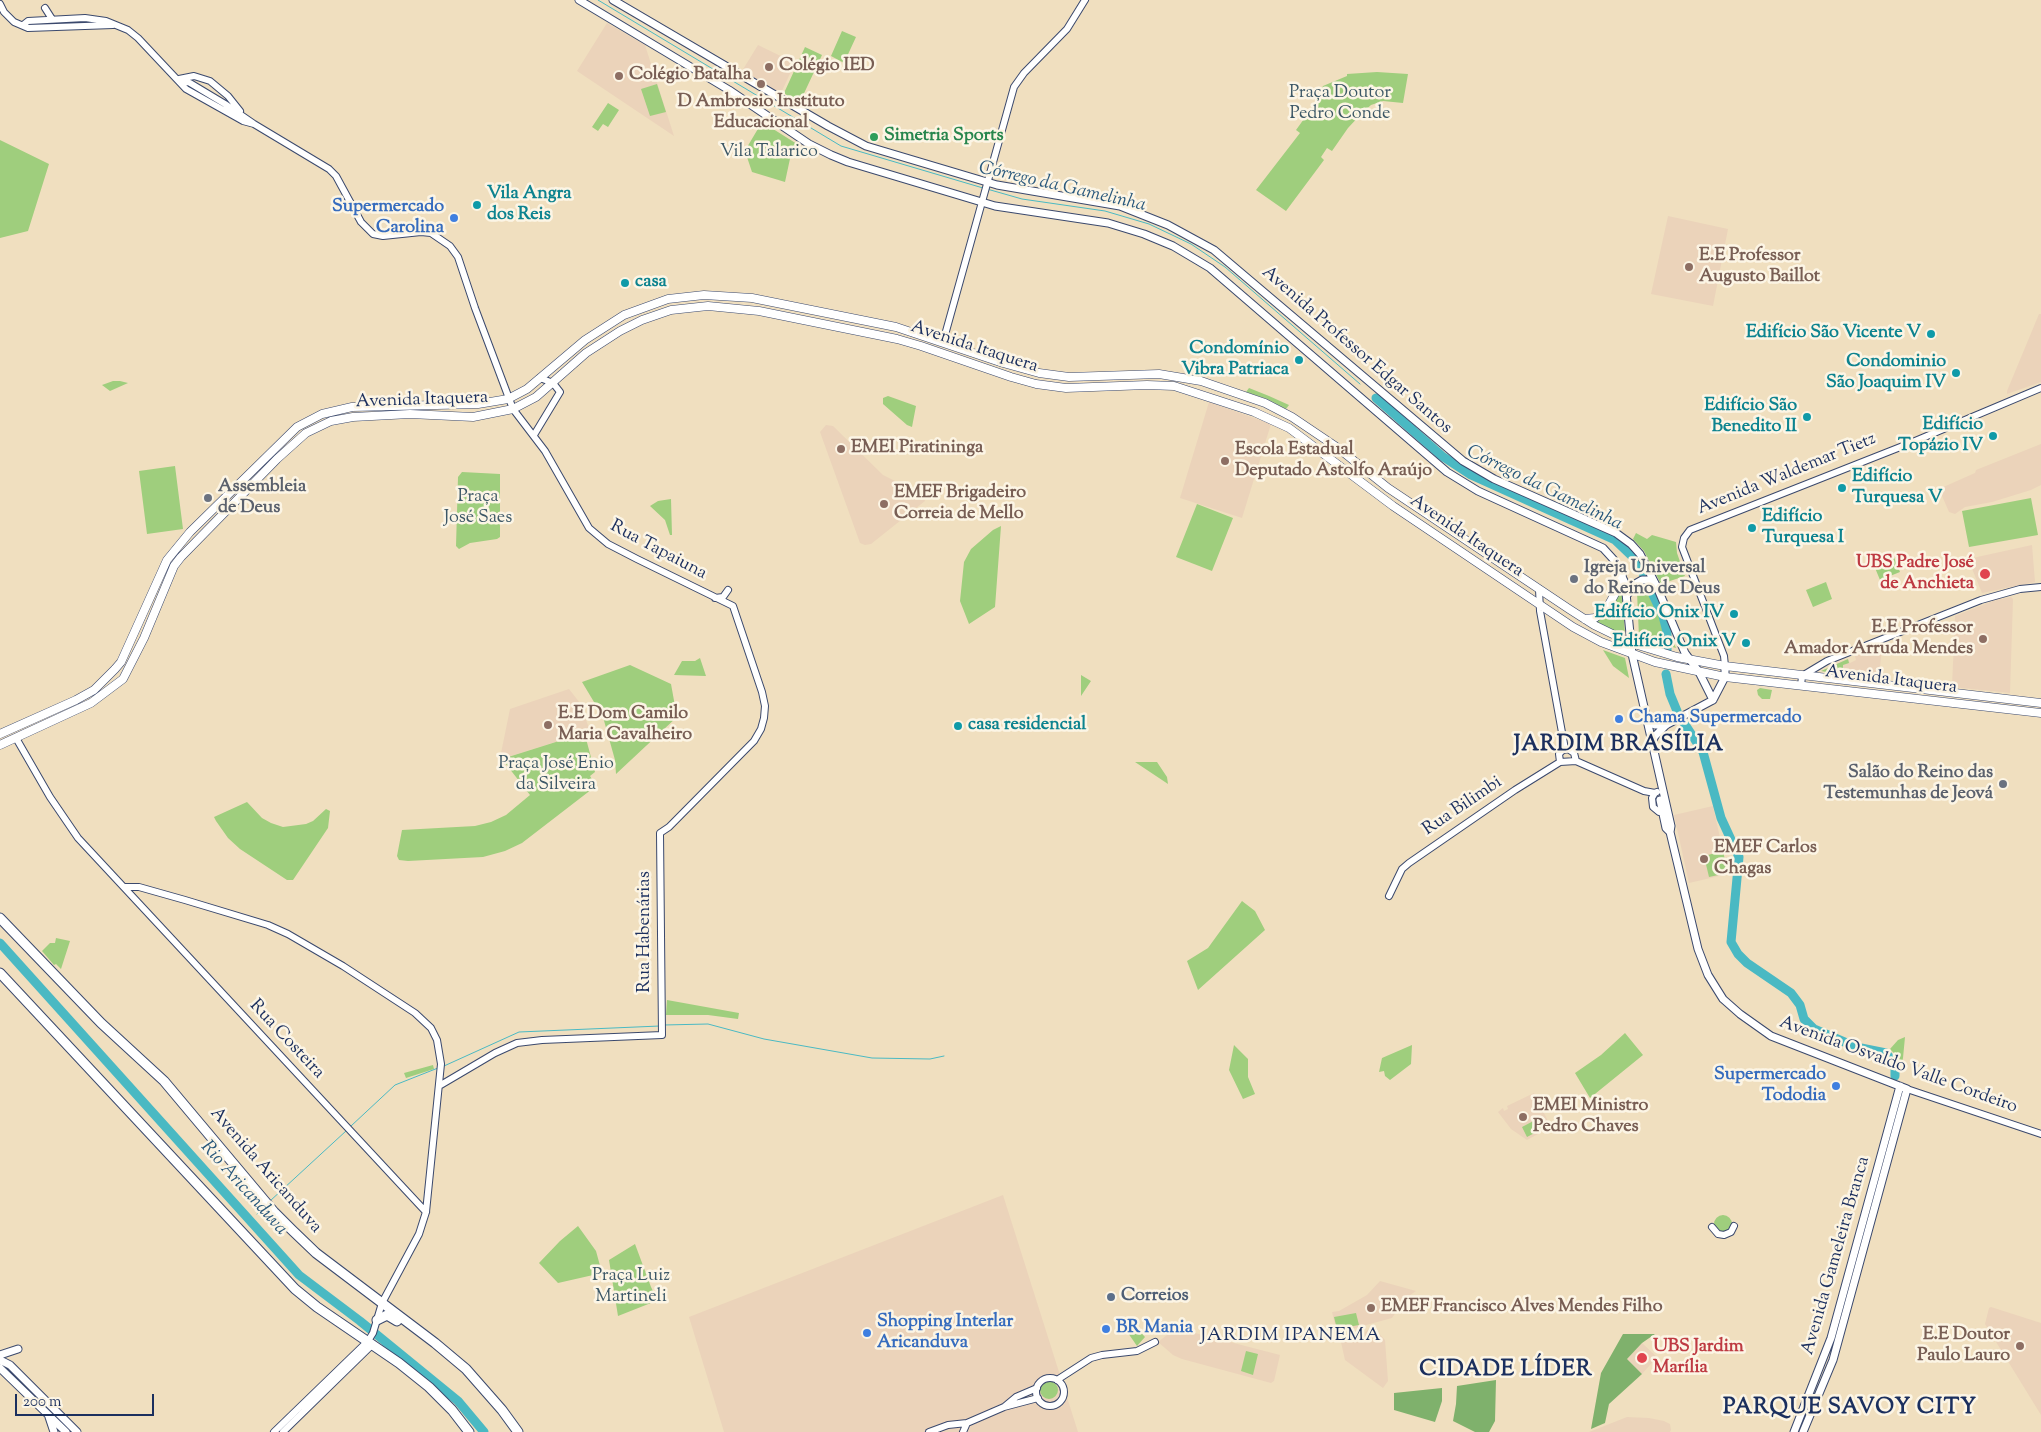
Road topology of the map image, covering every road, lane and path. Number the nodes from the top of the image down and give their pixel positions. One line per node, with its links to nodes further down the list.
1 (578, 0): 13 (main road, Avenida Professor Edgar Santos)
2 (613, 0): 12 (main road, Avenida Professor Edgar Santos)
3 (1085, 0): 12 (street)
4 (0, 4): 7 (street)
5 (45, 8): 6 (street)
6 (52, 19): 7 (street); 8 (street)
7 (23, 25): 8 (street)
8 (114, 25): 9 (street)
9 (178, 79): 10 (street); 10 (street); 11 (street)
10 (246, 117): 11 (street)
11 (254, 124): 19 (street, Rua Tapaiuna)
12 (987, 184): 13 (street); 23 (main road, Avenida Professor Edgar Santos)
13 (982, 201): 15 (street); 22 (main road, Avenida Professor Edgar Santos)
14 (897, 339): 15 (main road); 17 (main road, Avenida Itaquera); 29 (main road, Avenida Itaquera)
15 (944, 342): 16 (main road, Avenida Itaquera); 25 (main road, Avenida Itaquera)
16 (540, 378): 17 (street); 19 (main road, Avenida Itaquera)
17 (553, 383): 20 (main road, Avenida Itaquera); 21 (street)
18 (2041, 388): 34 (street, Avenida Waldemar Tietz)
19 (508, 399): 20 (street, Rua Tapaiuna); 44 (main road, Avenida Itaquera)
20 (513, 409): 21 (street, Rua Tapaiuna); 45 (main road, Avenida Itaquera)
21 (534, 435): 28 (street, Rua Tapaiuna)
22 (1622, 574): 27 (main road, Avenida Professor Edgar Santos); 30 (main road)
23 (1657, 586): 27 (main road); 33 (main road, Avenida Professor Edgar Santos)
24 (2041, 587): 36 (street)
25 (1538, 589): 29 (street); 30 (main road, Avenida Itaquera)
26 (728, 590): 28 (street)
27 (1627, 595): 31 (main road, Avenida Professor Edgar Santos)
28 (714, 598): 55 (street, Rua Tapaiuna)
29 (1542, 608): 32 (main road, Avenida Itaquera); 48 (street)
30 (1585, 619): 31 (main road, Avenida Itaquera)
31 (1630, 643): 32 (main road, Avenida Osvaldo Valle Cordeiro); 33 (main road, Avenida Itaquera)
32 (1632, 654): 35 (main road, Avenida Itaquera); 42 (main road, Avenida Osvaldo Valle Cordeiro)
33 (1690, 660): 34 (main road, Avenida Itaquera); 35 (main road, Avenida Professor Edgar Santos)
34 (1725, 666): 36 (main road, Avenida Itaquera); 37 (main road, Avenida Waldemar Tietz)
35 (1699, 672): 37 (main road, Avenida Itaquera); 39 (main road, Avenida Professor Edgar Santos)
36 (1802, 676): 38 (street); 40 (main road, Avenida Itaquera)
37 (1725, 677): 38 (main road, Avenida Itaquera); 39 (main road)
38 (1801, 686): 41 (main road, Avenida Itaquera)
39 (1713, 700): 43 (main road)
40 (2041, 703)
41 (2041, 713)
42 (1646, 721): 43 (main road); 46 (main road, Avenida Osvaldo Valle Cordeiro)
43 (1666, 724): 46 (main road)
44 (0, 734)
45 (16, 738): 47 (main road, Avenida Itaquera); 56 (street, Rua Costeira)
46 (1651, 744): 51 (main road, Avenida Osvaldo Valle Cordeiro)
47 (0, 746)
48 (1565, 749): 49 (street); 50 (street)
49 (1576, 761): 50 (street); 52 (street)
50 (1560, 762): 57 (street, Rua Bilimbi)
51 (1658, 775): 52 (main road, Avenida Osvaldo Valle Cordeiro); 53 (main road, Avenida Osvaldo Valle Cordeiro)
52 (1655, 794): 53 (main road); 54 (main road, Avenida Osvaldo Valle Cordeiro)
53 (1665, 800): 54 (main road, Avenida Osvaldo Valle Cordeiro)
54 (1665, 812): 61 (main road, Avenida Osvaldo Valle Cordeiro)
55 (660, 833): 60 (street, Rua Habenárias)
56 (124, 887): 60 (street); 64 (street, Rua Costeira)
57 (1389, 896)
58 (0, 918): 67 (highway, Avenida Aricanduva)
59 (0, 973): 68 (highway)
60 (439, 1086): 64 (street)
61 (1904, 1087): 62 (main road, Avenida Gameleira Branca); 63 (street, Avenida Osvaldo Valle Cordeiro)
62 (1896, 1114): 92 (main road, Avenida Gameleira Branca); 93 (main road, Avenida Gameleira Branca)
63 (2041, 1134)
64 (426, 1212): 67 (street)
65 (1734, 1226): 66 (street)
66 (1712, 1227)
67 (381, 1312): 68 (street); 69 (highway, Avenida Aricanduva); 69 (highway)
68 (371, 1339): 86 (street); 87 (street); 88 (highway)
69 (430, 1339): 89 (highway, Avenida Aricanduva)
70 (1155, 1342): 77 (street)
71 (18, 1350): 72 (main road)
72 (0, 1355)
73 (0, 1360): 74 (main road)
74 (10, 1365): 76 (main road); 85 (main road)
75 (0, 1368): 76 (main road)
76 (9, 1376): 81 (main road)
77 (1056, 1380): 78 (street); 79 (street)
78 (1037, 1388): 79 (street); 80 (street)
79 (1038, 1398): 80 (street)
80 (1004, 1407): 82 (street)
81 (46, 1412): 83 (main road); 84 (main road)
82 (967, 1423): 90 (street); 91 (street)
83 (54, 1432)
84 (66, 1432)
85 (76, 1432)
86 (274, 1432)
87 (283, 1432)
88 (469, 1432)
89 (518, 1432)
90 (929, 1432)
91 (963, 1432)
92 (1794, 1432)
93 (1803, 1432)

